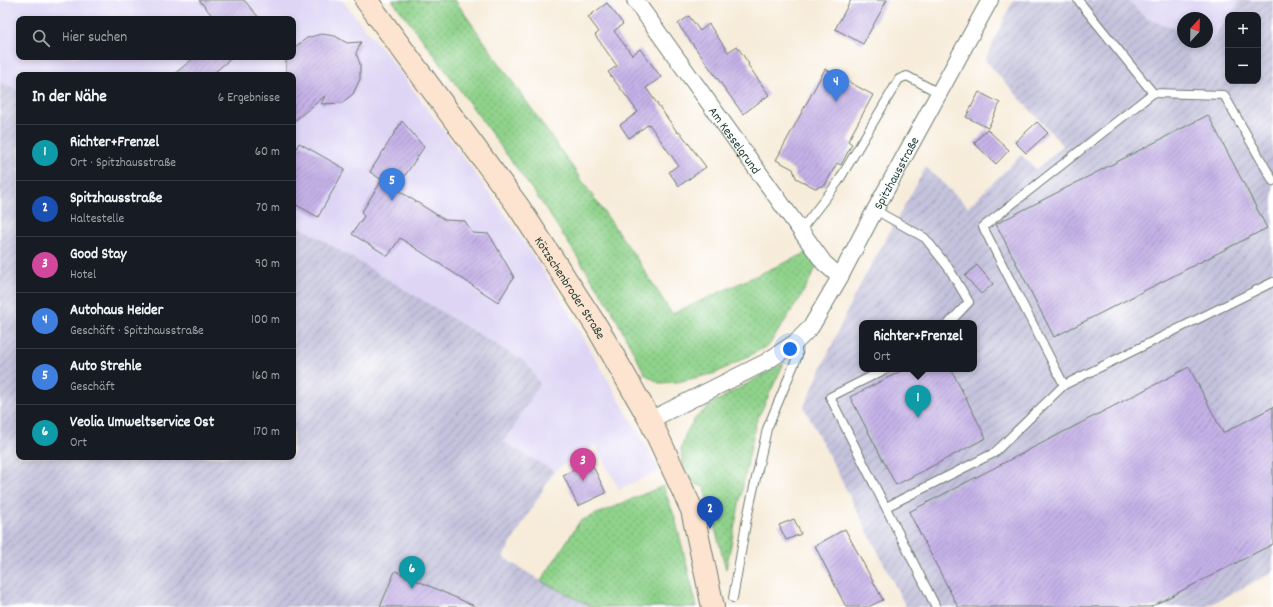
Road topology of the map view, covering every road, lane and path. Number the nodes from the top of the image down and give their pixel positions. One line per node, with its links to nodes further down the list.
1 (366, 0): 16 (street, Kötzschenbroder Straße)
2 (635, 0): 9 (street, Am Kesselgrund)
3 (990, 0): 5 (street, Spitzhausstraße)
4 (1078, 0): 6 (lane)
5 (939, 93): 8 (street, Spitzhausstraße); 9 (lane)
6 (1153, 93): 7 (lane); 15 (lane)
7 (1273, 181)
8 (874, 210): 10 (street, Spitzhausstraße); 12 (lane)
9 (800, 231): 10 (street, Am Kesselgrund)
10 (840, 277): 13 (street, Spitzhausstraße)
11 (1273, 282): 15 (lane)
12 (952, 320)
13 (796, 342): 16 (street, Spitzhausstraße); 18 (lane)
14 (880, 372): 17 (lane)
15 (1064, 385): 17 (lane)
16 (650, 420): 19 (street, Kötzschenbroder Straße)
17 (886, 508): 20 (lane)
18 (733, 598)
19 (713, 607)
20 (936, 607)

